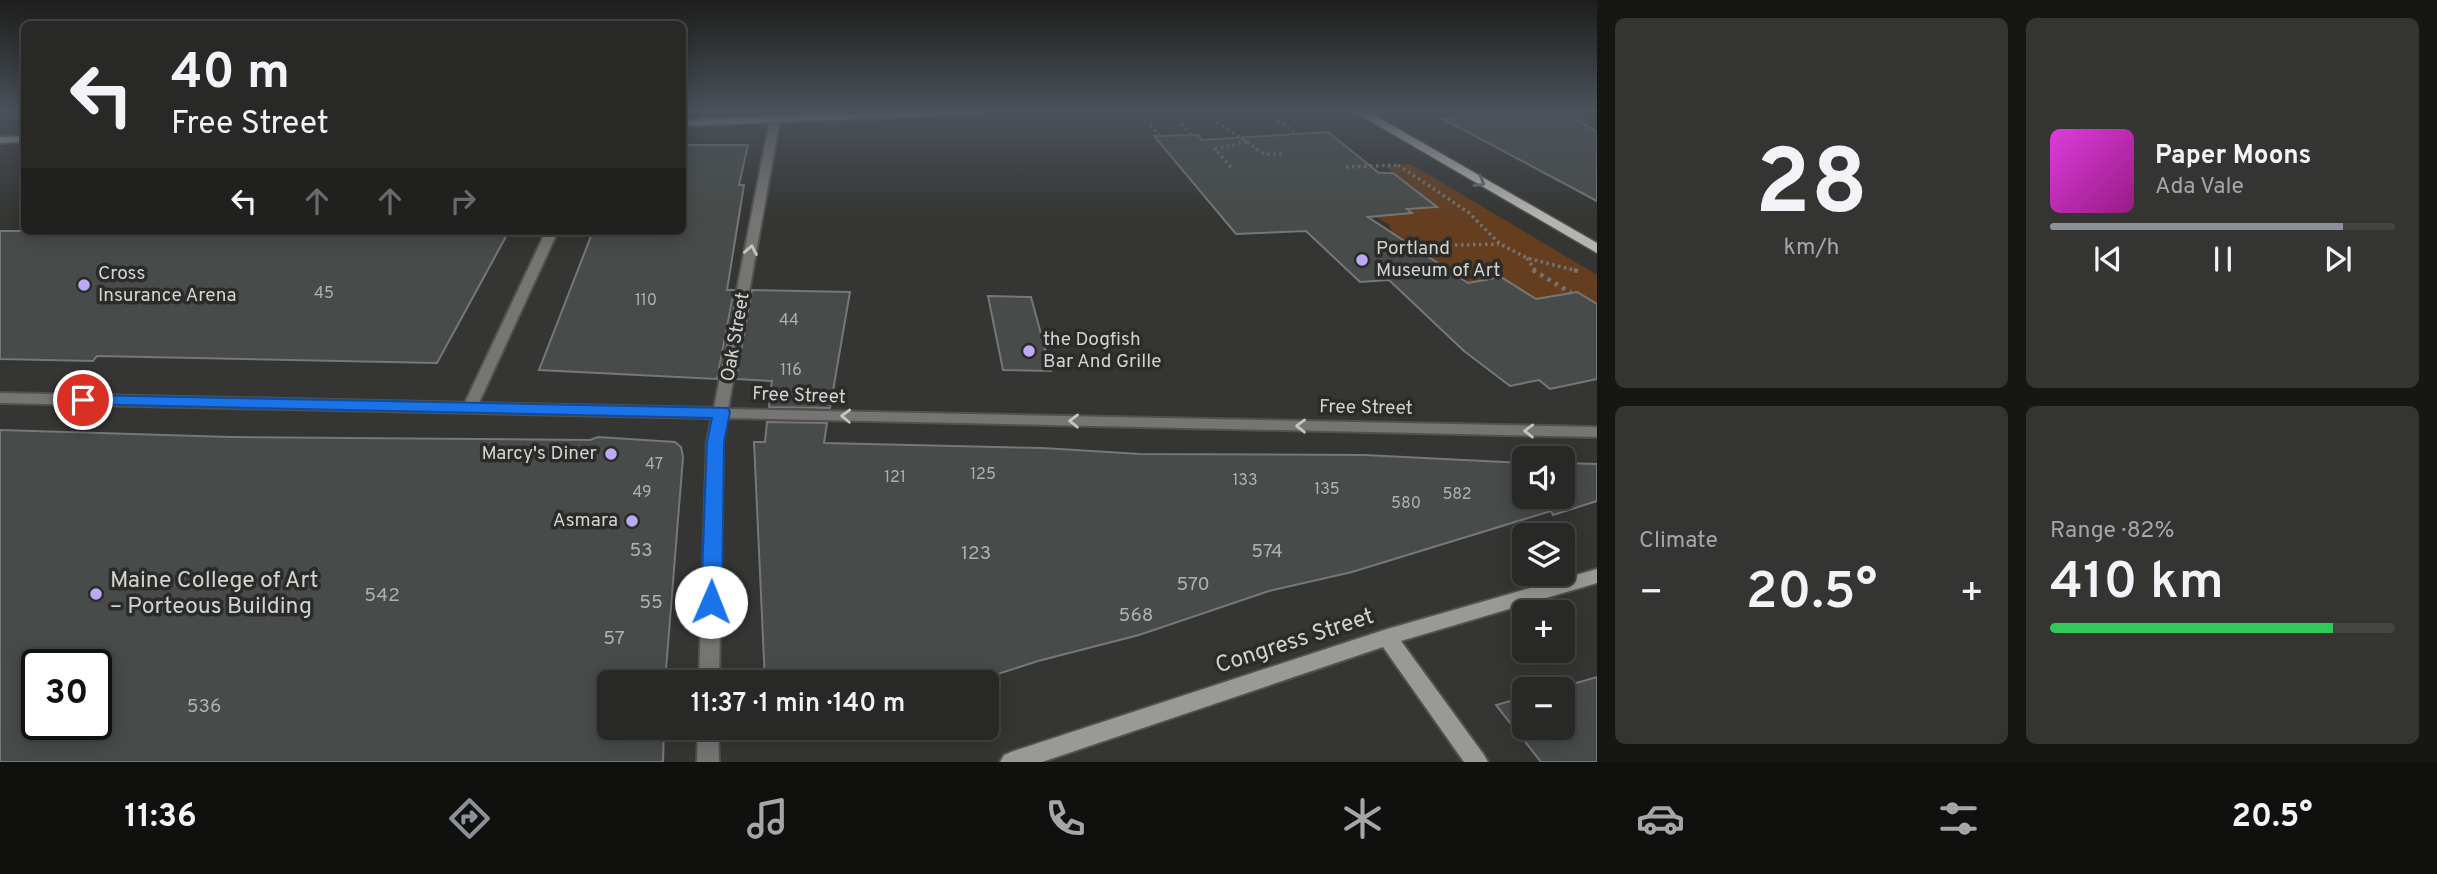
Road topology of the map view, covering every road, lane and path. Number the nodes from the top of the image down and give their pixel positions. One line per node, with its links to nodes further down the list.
1 (770, 147): 19 (street, Oak Street, one-way to 1)
2 (1226, 147): 8 (path)
3 (1255, 147): 5 (path)
4 (1420, 147): 13 (main road, one-way to 13)
5 (1284, 154)
6 (1411, 164): 7 (path)
7 (1398, 165): 9 (path); 11 (path)
8 (1231, 167)
9 (1346, 167)
10 (550, 235): 18 (street)
11 (1500, 244): 12 (path); 14 (path)
12 (1413, 246)
13 (1597, 249)
14 (1527, 258): 15 (path); 16 (path)
15 (1590, 273)
16 (1570, 293)
17 (0, 398): 18 (street, Free Street)
18 (469, 409): 19 (street, Free Street)
19 (722, 412): 20 (street, Free Street, one-way to 19); 23 (street, Oak Street)
20 (1597, 432)
21 (1597, 576): 22 (street, Congress Street)
22 (1387, 637): 26 (street, Congress Street); 27 (street)
23 (709, 670)
24 (708, 740): 25 (street)
25 (708, 762)
26 (1011, 762)
27 (1477, 762)

